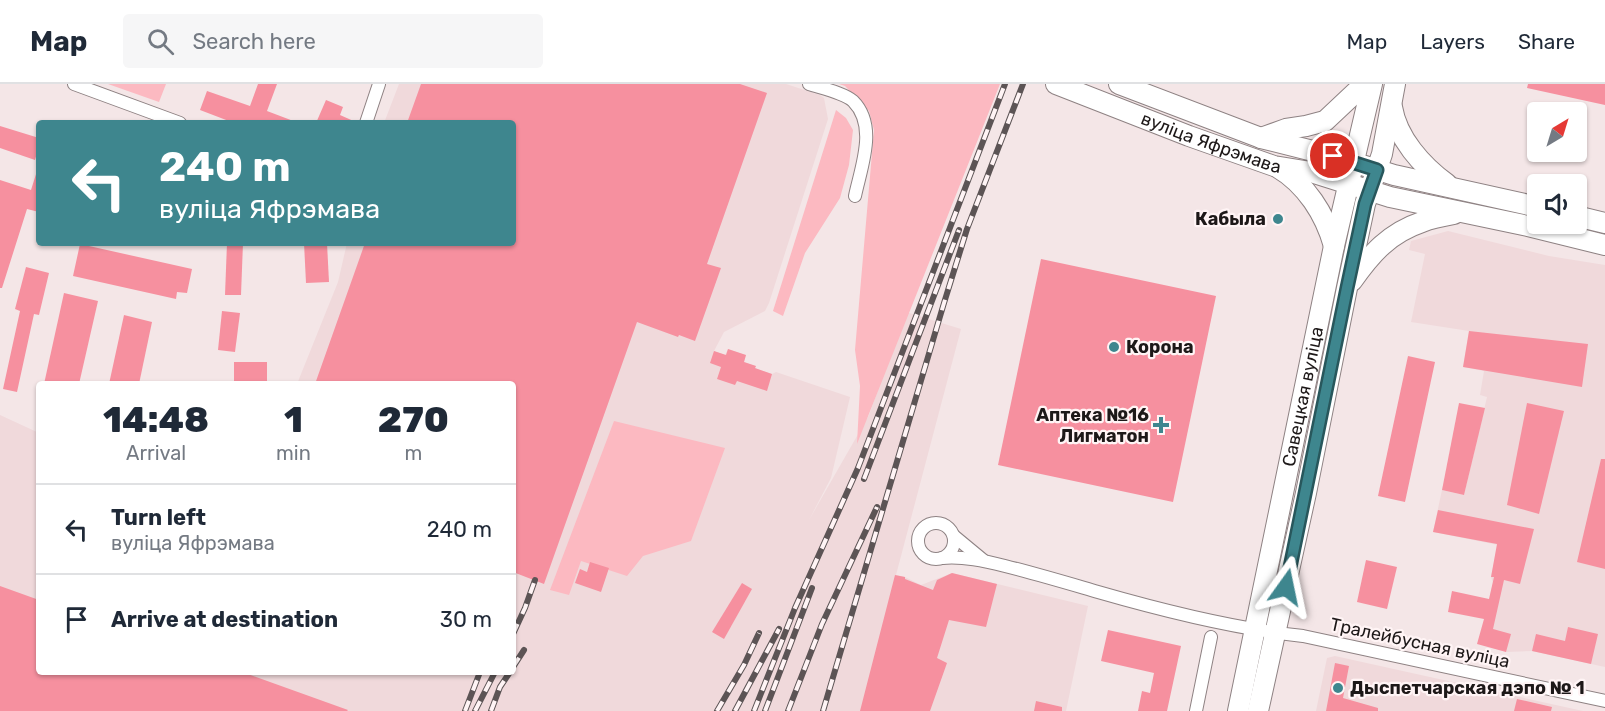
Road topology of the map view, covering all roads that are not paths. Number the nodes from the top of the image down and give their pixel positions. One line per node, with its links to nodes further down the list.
1 (74, 84): 11 (street)
2 (380, 84): 12 (street)
3 (809, 84): 20 (street)
4 (1056, 84): 9 (main road, вуліца Яфрэмава)
5 (1119, 84): 13 (main road, вуліца Яфрэмава)
6 (1363, 84): 13 (main road)
7 (1372, 84): 14 (main road, Савецкая вуліца)
8 (1395, 84): 10 (main road, Савецкая вуліца)
9 (1097, 92): 15 (main road, вуліца Яфрэмава)
10 (1391, 104): 16 (main road, Савецкая вуліца); 18 (main road)
11 (172, 120)
12 (367, 120)
13 (1261, 138): 14 (main road, вуліца Яфрэмава)
14 (1353, 162): 16 (main road, вуліца Яфрэмава); 17 (main road, Савецкая вуліца)
15 (1274, 166): 17 (main road, вуліца Яфрэмава); 26 (main road)
16 (1377, 170): 18 (main road, вуліца Яфрэмава); 19 (main road, Савецкая вуліца)
17 (1348, 183): 19 (main road, вуліца Яфрэмава); 26 (main road, Савецкая вуліца)
18 (1452, 187): 21 (main road, вуліца Яфрэмава)
19 (1370, 190): 22 (main road, вуліца Яфрэмава); 27 (main road, Савецкая вуліца)
20 (855, 196)
21 (1527, 204)
22 (1459, 213): 25 (main road, вуліца Яфрэмава); 27 (main road)
23 (1587, 219): 24 (main road)
24 (1605, 223)
25 (1605, 245)
26 (1334, 246): 31 (main road, Савецкая вуліца)
27 (1347, 288): 32 (main road, Савецкая вуліца)
28 (954, 536): 29 (street); 29 (street); 30 (street, Тралейбусная вуліца)
29 (942, 558): 30 (street, Тралейбусная вуліца)
30 (984, 561): 31 (street, Тралейбусная вуліца)
31 (1255, 629): 32 (street, Тралейбусная вуліца); 36 (main road, Савецкая вуліца)
32 (1275, 634): 34 (street, Тралейбусная вуліца); 37 (main road, Савецкая вуліца)
33 (1211, 637): 35 (street)
34 (1605, 701)
35 (1196, 711)
36 (1238, 711)
37 (1258, 711)

